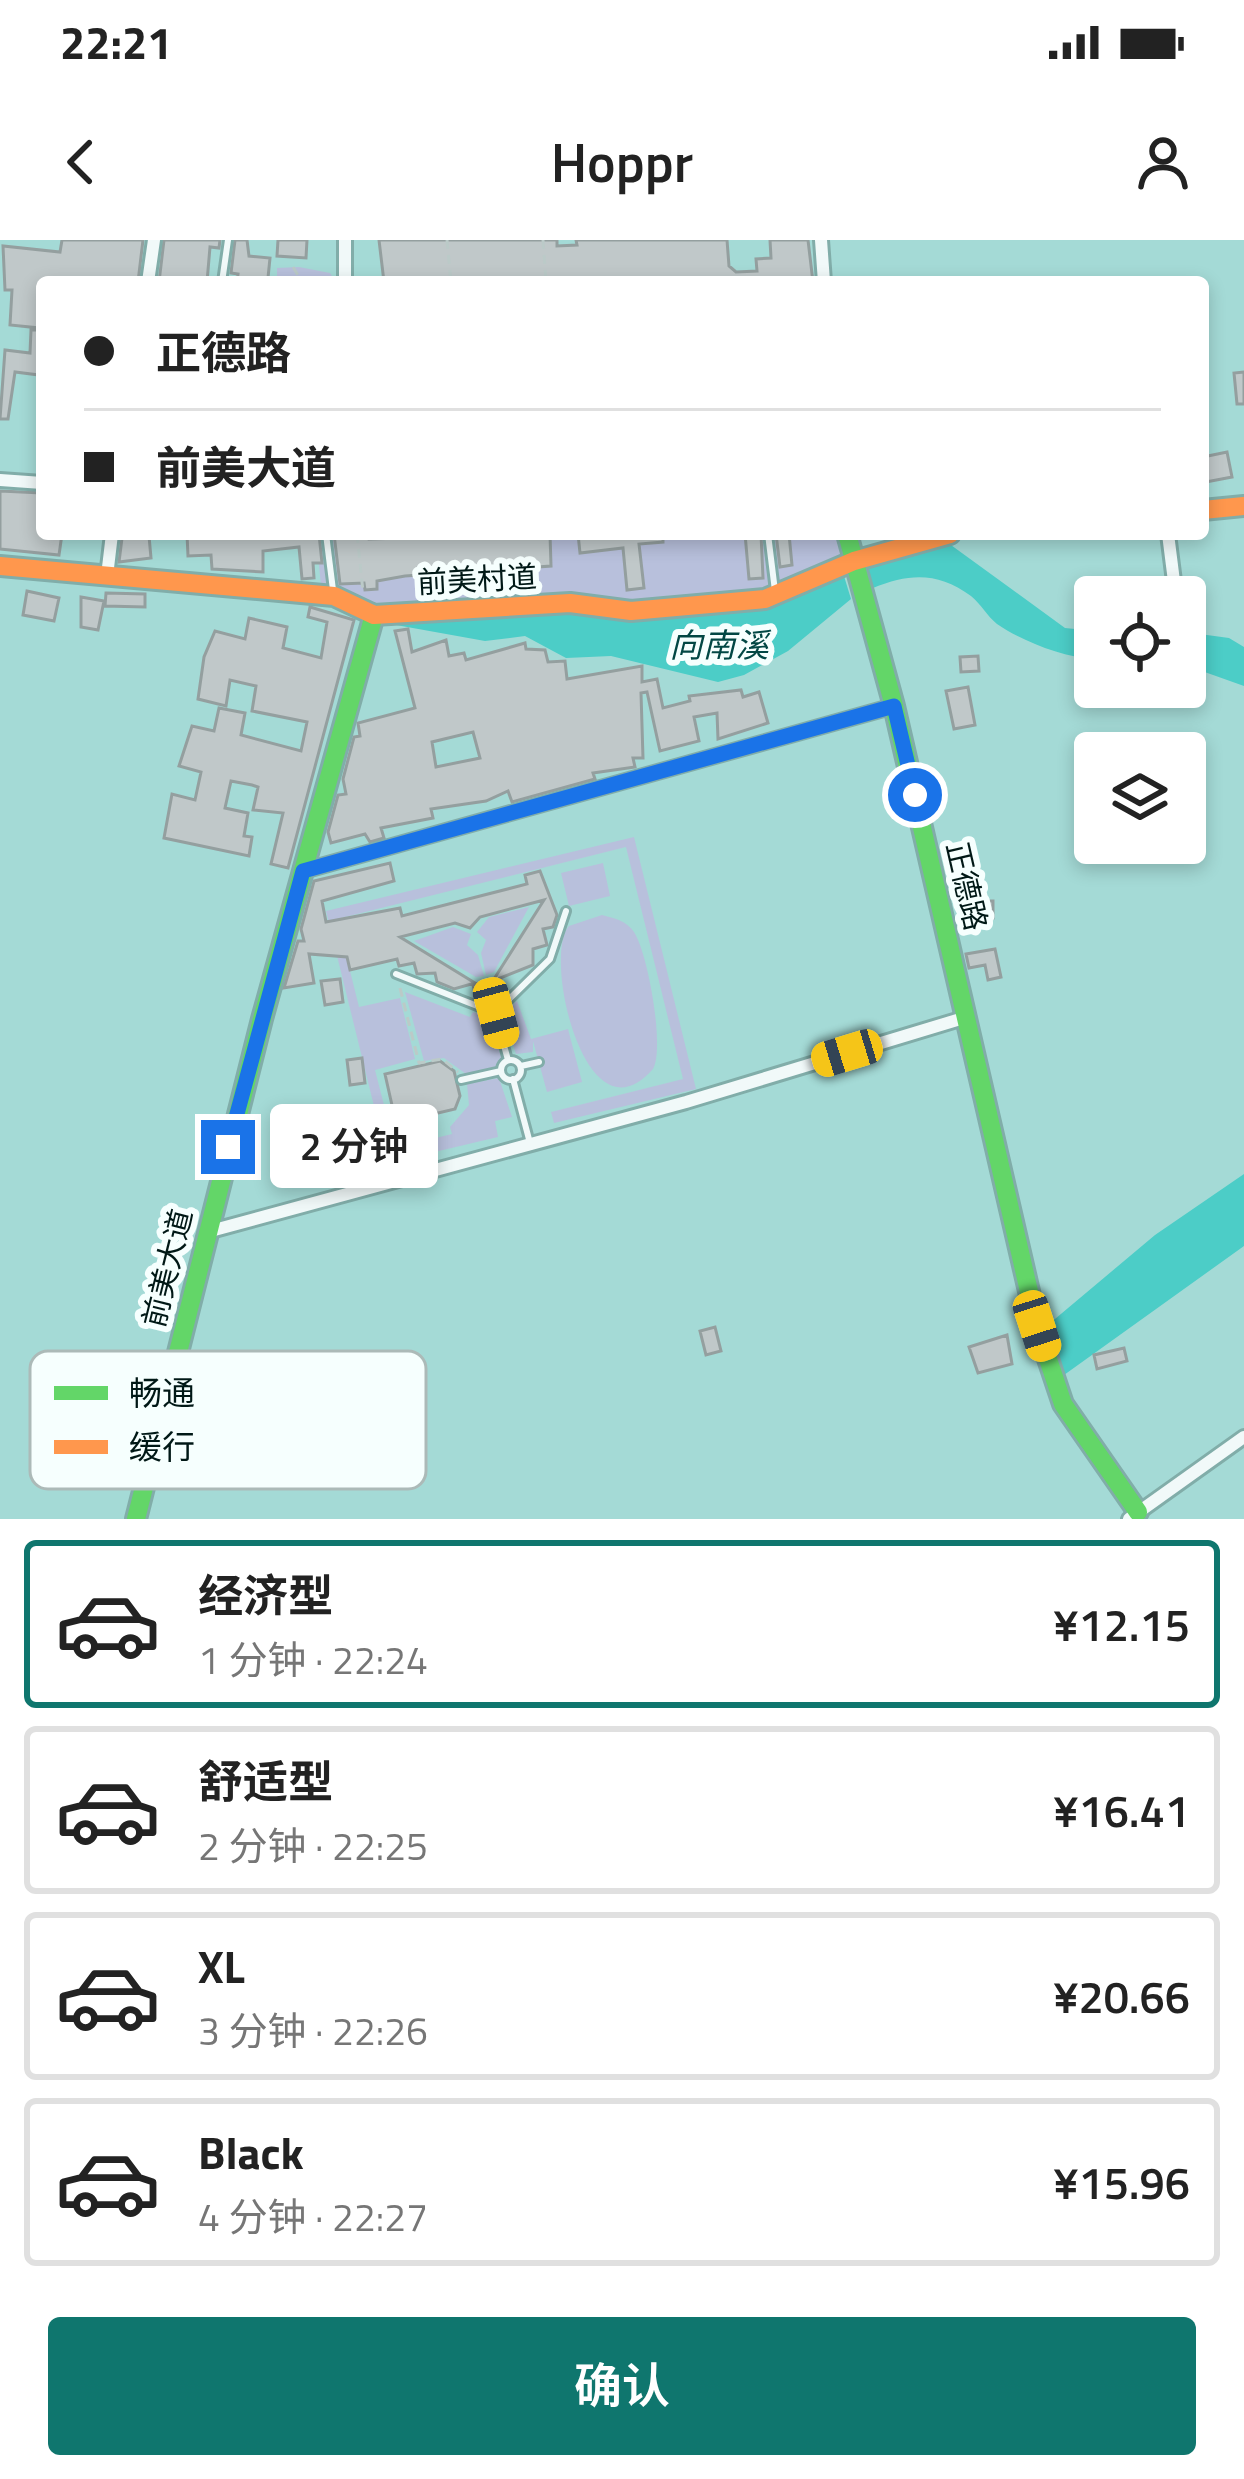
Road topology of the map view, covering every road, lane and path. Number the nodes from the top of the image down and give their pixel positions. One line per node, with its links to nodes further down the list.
1 (154, 240): 8 (street)
2 (228, 240): 9 (lane)
3 (345, 240): 11 (street)
4 (447, 240): 12 (path)
5 (543, 240): 13 (path)
6 (821, 240): 14 (street)
7 (293, 267): 10 (path)
8 (149, 276)
9 (223, 276)
10 (298, 276)
11 (345, 276)
12 (450, 276)
13 (546, 276)
14 (824, 276)
15 (0, 480): 16 (street)
16 (36, 483)
17 (1244, 506): 18 (street)
18 (1209, 509)
19 (111, 540): 28 (street)
20 (327, 540): 31 (lane)
21 (359, 540): 32 (path)
22 (769, 540): 30 (lane)
23 (849, 540): 26 (street, 正德路)
24 (929, 540): 26 (street, 前美村道)
25 (1169, 540): 29 (street)
26 (854, 561): 30 (street, 前美村道); 33 (street, 正德路)
27 (0, 566): 28 (street)
28 (106, 576): 31 (street)
29 (1173, 576)
30 (776, 595): 32 (street, 前美村道)
31 (334, 596): 32 (street)
32 (369, 613): 34 (street, 前美大道)
33 (894, 706): 34 (street); 38 (street, 正德路)
34 (303, 871): 46 (street, 前美大道)
35 (566, 911): 37 (lane)
36 (396, 974): 37 (lane); 44 (path)
37 (496, 1013): 39 (lane)
38 (967, 1017): 45 (street); 50 (street, 正德路)
39 (508, 1060): 41 (lane); 42 (lane)
40 (539, 1062): 41 (lane)
41 (521, 1066): 43 (lane)
42 (501, 1071): 43 (lane); 44 (lane)
43 (513, 1079): 45 (lane)
44 (461, 1081)
45 (530, 1143): 46 (street)
46 (206, 1232): 47 (street, 前美大道)
47 (177, 1351)
48 (1244, 1437): 50 (street)
49 (143, 1489): 51 (street, 前美大道)
50 (1133, 1516)
51 (136, 1519)

